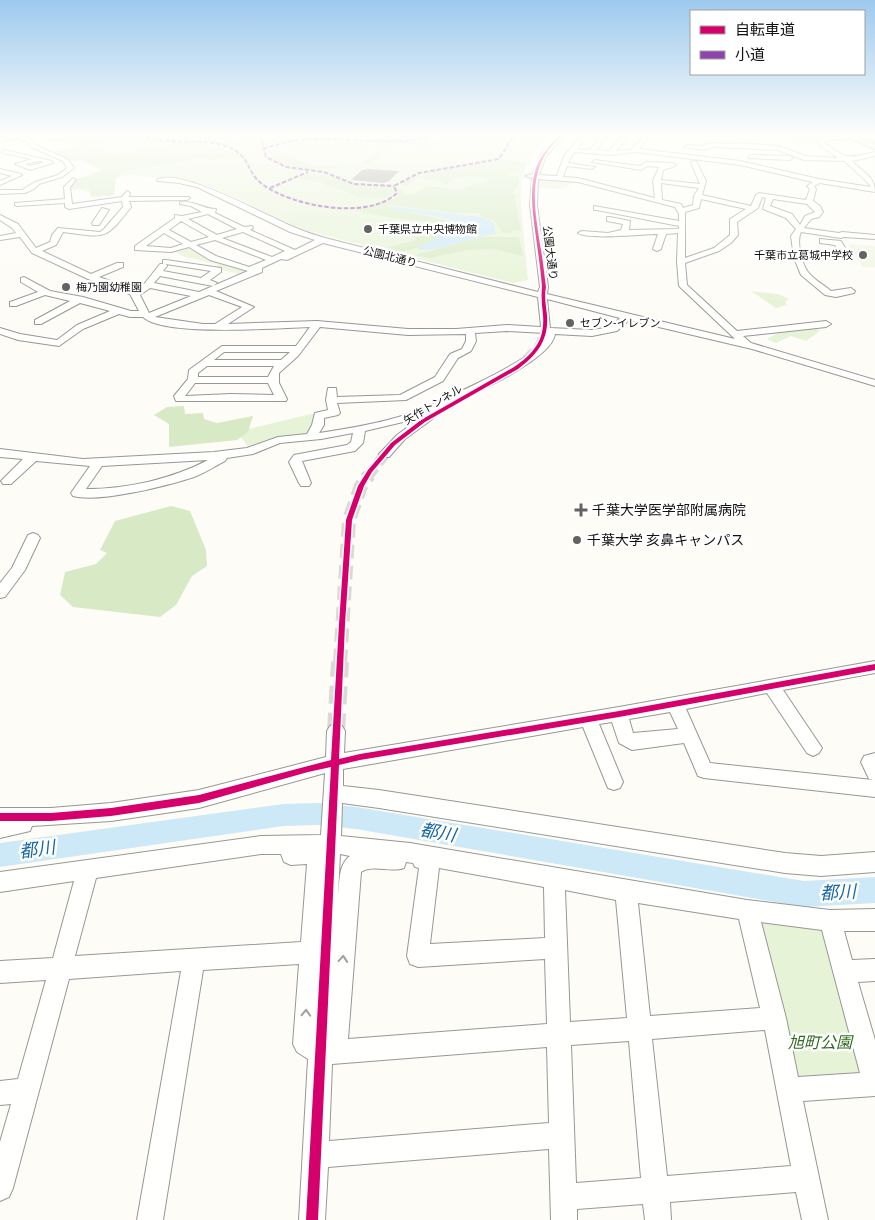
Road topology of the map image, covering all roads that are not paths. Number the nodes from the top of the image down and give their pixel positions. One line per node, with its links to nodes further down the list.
1 (22, 191): 13 (street)
2 (31, 191): 32 (street)
3 (67, 191): 20 (street)
4 (189, 191): 21 (street)
5 (209, 191): 24 (street, 公園北通り)
6 (527, 191): 78 (street, 公園大通り)
7 (622, 191): 19 (street)
8 (659, 191): 19 (street)
9 (700, 191): 15 (street)
10 (759, 191): 14 (street)
11 (812, 191): 23 (street)
12 (0, 192): 13 (street)
13 (15, 193): 32 (street)
14 (759, 195): 16 (street); 29 (street)
15 (697, 196): 29 (street); 31 (street)
16 (770, 197): 23 (street); 44 (street)
17 (172, 198): 18 (street); 21 (street); 27 (street)
18 (126, 200): 25 (street); 26 (street); 30 (street); 41 (street)
19 (658, 200): 31 (street)
20 (68, 201): 25 (street); 32 (street)
21 (185, 201): 33 (street); 35 (street)
22 (603, 201): 42 (street)
23 (809, 202): 44 (street)
24 (238, 204): 33 (street); 37 (street, 公園北通り)
25 (80, 206): 30 (street)
26 (145, 207)
27 (163, 207)
28 (9, 208): 32 (street)
29 (752, 208): 64 (street)
30 (106, 210): 40 (street)
31 (682, 210): 42 (street)
32 (20, 211): 43 (street)
33 (209, 212): 35 (street); 47 (street)
34 (0, 217): 43 (street)
35 (182, 219): 46 (street); 55 (street)
36 (610, 219): 50 (street)
37 (274, 221): 47 (street); 56 (street, 公園北通り)
38 (77, 222): 45 (street)
39 (87, 223): 40 (street)
40 (96, 223): 41 (street)
41 (114, 223): 45 (street)
42 (682, 227): 49 (street); 64 (street)
43 (18, 229): 48 (street); 54 (street); 60 (street)
44 (800, 229): 52 (street); 73 (street)
45 (72, 230): 60 (street)
46 (164, 230): 57 (street); 59 (street)
47 (244, 230): 55 (street); 62 (street)
48 (0, 231)
49 (663, 231): 50 (street); 58 (street)
50 (624, 232): 51 (street)
51 (582, 233)
52 (820, 233): 53 (street); 61 (street)
53 (875, 237)
54 (0, 238)
55 (216, 238): 57 (street); 62 (street)
56 (322, 240): 71 (street); 78 (street, 公園北通り)
57 (189, 245): 59 (street); 62 (street)
58 (657, 249)
59 (171, 250): 63 (street)
60 (35, 251): 67 (street)
61 (846, 256)
62 (273, 260)
63 (166, 262): 66 (street); 69 (street)
64 (681, 262): 91 (street)
65 (120, 265): 67 (street)
66 (158, 273): 69 (street); 70 (street)
67 (91, 277): 72 (street)
68 (24, 280): 74 (street)
69 (203, 281): 71 (street)
70 (148, 285): 76 (street); 77 (street)
71 (225, 285): 76 (street)
72 (123, 287): 75 (street); 77 (street)
73 (852, 291)
74 (45, 292): 79 (street); 80 (street)
75 (109, 292)
76 (206, 293): 82 (street); 87 (street)
77 (136, 294): 82 (street)
78 (542, 295): 83 (street, 公園北通り); 88 (street, 公園大通り)
79 (80, 299): 81 (street); 84 (street)
80 (13, 304)
81 (118, 311): 82 (street); 89 (street)
82 (146, 315): 87 (street)
83 (627, 317): 88 (street); 93 (street, 公園北通り)
84 (38, 322)
85 (317, 324): 90 (street); 92 (street); 94 (street)
86 (826, 324): 91 (street)
87 (217, 327): 92 (street)
88 (548, 329): 90 (street); 101 (street)
89 (0, 331)
90 (470, 331): 102 (street)
91 (736, 334): 93 (street)
92 (243, 338): 94 (street); 95 (street)
93 (748, 346): 100 (street, 公園北通り)
94 (298, 349): 96 (street)
95 (205, 362): 96 (street); 97 (street)
96 (281, 363): 98 (street)
97 (193, 380): 98 (street); 98 (street)
98 (273, 380)
99 (497, 380): 104 (street, 矢作トンネル)
100 (875, 382)
101 (360, 429): 102 (street); 109 (street)
102 (311, 436): 105 (street)
103 (0, 453): 106 (street)
104 (384, 454)
105 (226, 455): 107 (street); 107 (street)
106 (32, 458): 107 (street); 108 (street)
107 (98, 463)
108 (7, 481)
109 (305, 483)
110 (33, 538): 111 (street)
111 (0, 593)
112 (875, 667): 113 (street)
113 (771, 686): 114 (street); 119 (street)
114 (675, 703): 115 (street); 118 (street)
115 (619, 714): 116 (street); 118 (street)
116 (588, 718): 121 (street); 123 (street)
117 (336, 731): 121 (street)
118 (688, 735): 124 (street)
119 (813, 748)
120 (875, 761): 122 (street)
121 (334, 764): 125 (street); 127 (street)
122 (875, 773)
123 (614, 782)
124 (875, 789)
125 (334, 794): 129 (street); 132 (street)
126 (0, 817): 127 (street)
127 (51, 817): 128 (street)
128 (0, 829)
129 (331, 844): 130 (street); 131 (street); 150 (street)
130 (231, 850): 133 (street); 141 (street)
131 (430, 857): 134 (street); 140 (street); 150 (street, one-way to 131)
132 (875, 862)
133 (88, 869): 135 (street); 143 (street)
134 (554, 878): 136 (street); 140 (street)
135 (0, 882)
136 (626, 892): 137 (street); 148 (street)
137 (748, 910): 139 (street); 147 (street)
138 (875, 920): 139 (street)
139 (830, 922): 146 (street)
140 (555, 948): 149 (street)
141 (310, 952): 142 (street); 150 (street, one-way to 141)
142 (194, 960): 143 (street); 161 (street)
143 (62, 968): 145 (street); 153 (street)
144 (875, 970): 146 (street)
145 (0, 972)
146 (844, 972): 151 (street)
147 (774, 1018): 148 (street); 152 (street)
148 (640, 1028): 149 (street); 159 (street)
149 (558, 1034): 150 (street); 155 (street)
150 (320, 1053): 156 (street)
151 (875, 1083): 152 (street)
152 (789, 1090): 157 (street)
153 (27, 1091): 154 (street); 158 (street)
154 (0, 1093)
155 (561, 1135): 156 (street); 160 (street)
156 (316, 1155): 162 (street)
157 (806, 1178): 159 (street); 164 (street)
158 (0, 1188)
159 (655, 1190): 160 (street); 163 (street)
160 (564, 1209)
161 (150, 1220)
162 (312, 1220)
163 (658, 1220)
164 (814, 1220)

